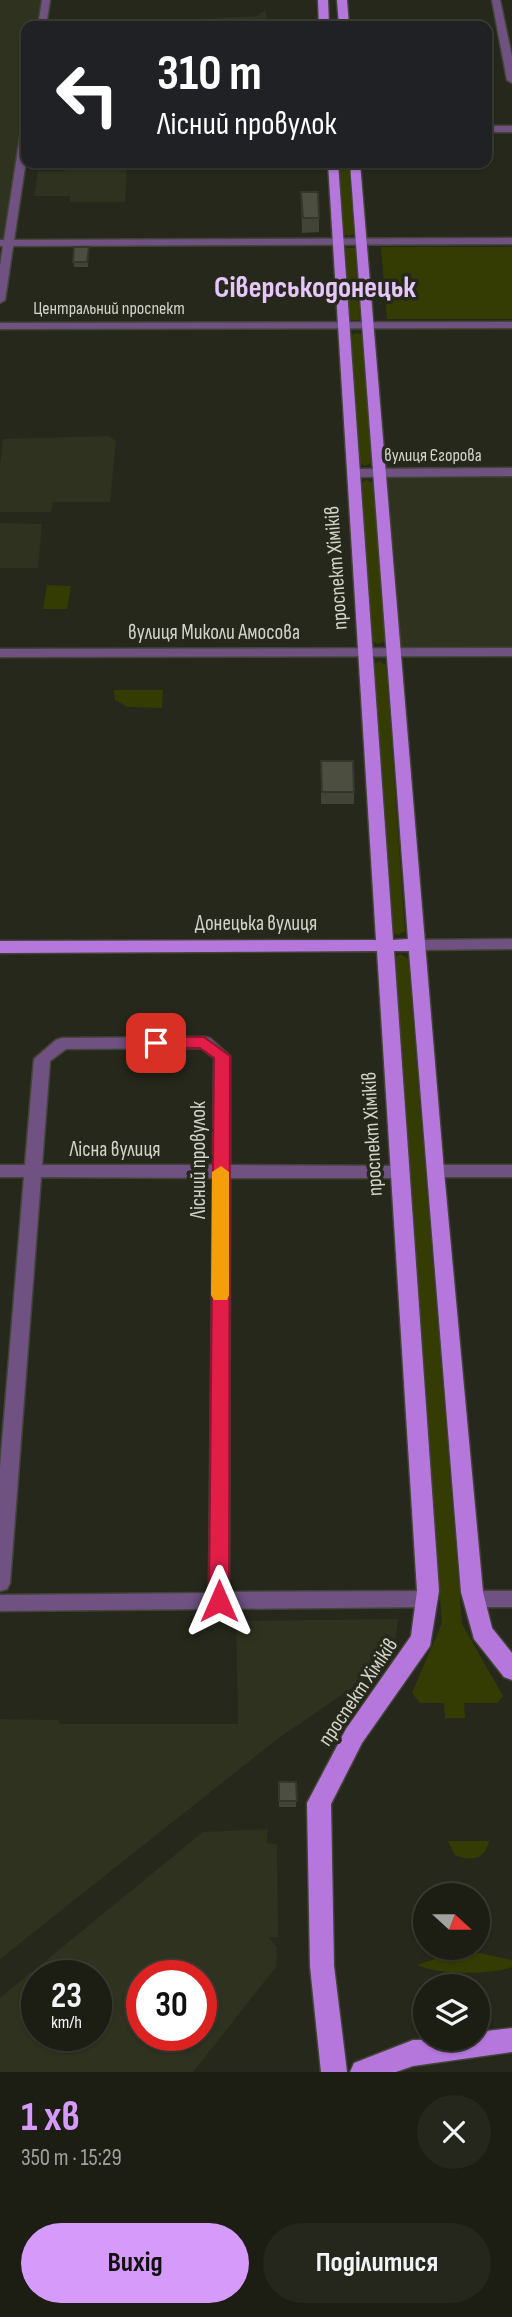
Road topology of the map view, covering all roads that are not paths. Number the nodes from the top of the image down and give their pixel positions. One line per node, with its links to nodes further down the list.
1 (46, 0): 5 (street)
2 (323, 0): 6 (main road)
3 (342, 0): 7 (main road)
4 (496, 0): 8 (street)
5 (43, 21)
6 (324, 21)
7 (344, 21)
8 (507, 28): 9 (street)
9 (512, 80)
10 (492, 129): 11 (street)
11 (512, 129)
12 (21, 156): 18 (street)
13 (333, 168): 17 (main road, проспект Хіміків)
14 (355, 168): 15 (main road)
15 (362, 241): 16 (street); 17 (street); 21 (main road)
16 (512, 241)
17 (339, 242): 18 (street); 20 (main road, проспект Хіміків)
18 (4, 243): 19 (street)
19 (0, 300)
20 (344, 325): 21 (street, Центральний проспект); 23 (street, Центральний проспект); 24 (main road, проспект Хіміків)
21 (368, 325): 22 (street, Центральний проспект); 25 (main road)
22 (512, 325)
23 (0, 326)
24 (354, 472): 25 (street, вулиця Єгорова); 27 (main road, проспект Хіміків)
25 (380, 472): 26 (street, вулиця Єгорова); 28 (main road)
26 (512, 472)
27 (366, 652): 28 (street, вулиця Миколи Амосова); 30 (street, вулиця Миколи Амосова); 33 (main road, проспект Хіміків)
28 (394, 652): 29 (street, вулиця Миколи Амосова); 32 (main road)
29 (512, 652)
30 (0, 653)
31 (512, 944): 32 (street, Донецька вулиця)
32 (417, 945): 33 (main road, Донецька вулиця); 37 (main road)
33 (385, 946): 34 (main road, Донецька вулиця); 40 (main road, проспект Хіміків)
34 (0, 947)
35 (0, 1171): 36 (street, Лісна вулиця)
36 (32, 1171): 39 (street, Лісна вулиця); 39 (street, Лісний провулок); 41 (street, Лісний провулок)
37 (435, 1171): 38 (street); 43 (main road)
38 (512, 1171)
39 (221, 1172): 40 (street, Лісна вулиця); 45 (street, Лісний провулок)
40 (398, 1172): 42 (main road, проспект Хіміків)
41 (0, 1583)
42 (428, 1599): 45 (street); 49 (main road, проспект Хіміків)
43 (473, 1599): 44 (street); 47 (main road)
44 (512, 1599)
45 (219, 1601): 46 (street)
46 (0, 1603)
47 (512, 1670)
48 (512, 2040): 50 (main road)
49 (334, 2072)
50 (363, 2072)

